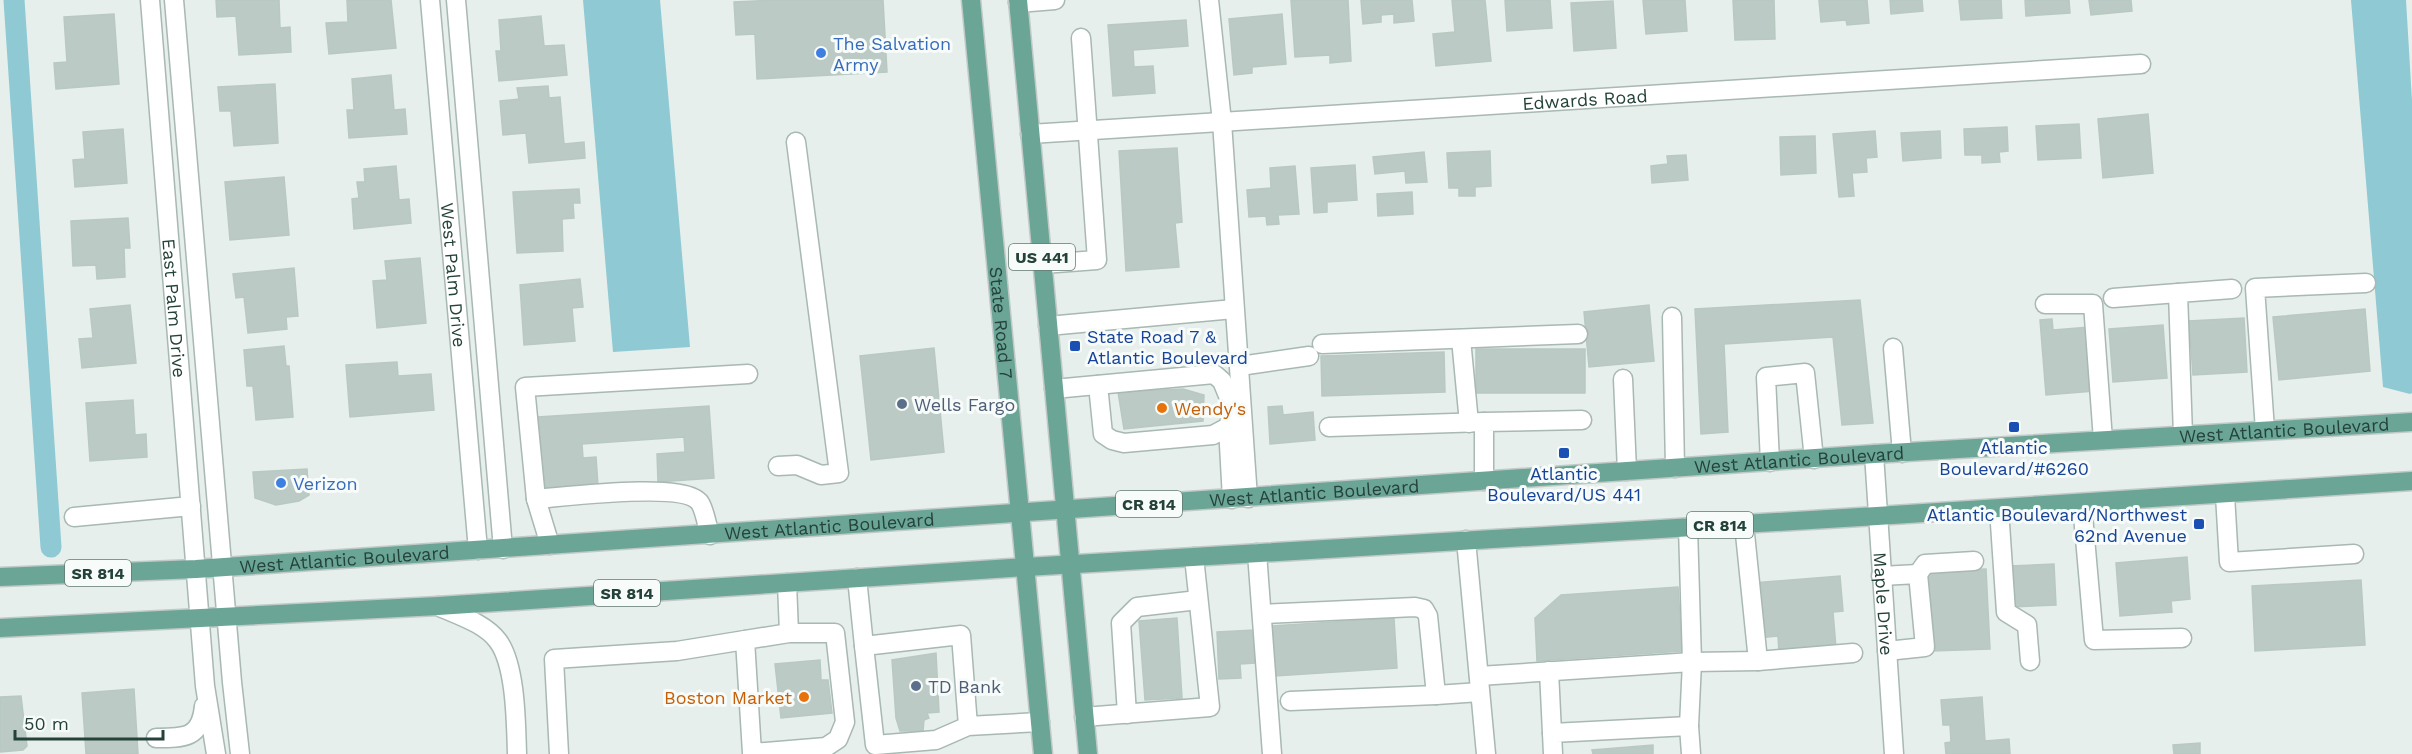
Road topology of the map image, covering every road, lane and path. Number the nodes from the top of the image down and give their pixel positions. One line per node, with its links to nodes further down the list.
1 (150, 0): 18 (street, East Palm Drive)
2 (174, 0): 17 (street, East Palm Drive)
3 (430, 0): 12 (street, West Palm Drive)
4 (456, 0): 11 (street, West Palm Drive)
5 (971, 0): 64 (main road, State Road 7 / US 441)
6 (1055, 0): 8 (street)
7 (1209, 0): 13 (street)
8 (1018, 2): 15 (main road, US 441)
9 (1081, 38): 14 (street)
10 (2141, 64): 13 (street, Edwards Road)
11 (463, 86): 12 (street); 43 (street, West Palm Drive)
12 (438, 88): 44 (street, West Palm Drive)
13 (1222, 122): 14 (street, Edwards Road); 25 (street)
14 (1089, 130): 15 (street, Edwards Road); 19 (street)
15 (1030, 134): 19 (main road, US 441)
16 (796, 142): 51 (street)
17 (189, 171): 18 (street); 48 (street, East Palm Drive)
18 (164, 173): 54 (street, East Palm Drive)
19 (1042, 264): 27 (main road, US 441)
20 (2366, 283): 41 (street)
21 (2232, 289): 22 (street)
22 (2178, 293): 23 (street); 42 (street)
23 (2113, 298)
24 (2045, 304): 45 (street)
25 (1234, 309): 27 (street); 31 (street)
26 (1672, 317): 52 (street)
27 (1048, 326): 35 (main road, US 441)
28 (1578, 334): 29 (street)
29 (1461, 339): 31 (street); 38 (street)
30 (1893, 348): 46 (street)
31 (1240, 366): 58 (street)
32 (748, 374): 59 (street)
33 (1623, 379): 53 (street)
34 (1098, 386): 35 (street); 40 (street); 40 (street)
35 (1054, 389): 63 (main road, US 441)
36 (1582, 420): 38 (street)
37 (2412, 422): 41 (main road, West Atlantic Boulevard / CR 814)
38 (1477, 423): 39 (street); 55 (street)
39 (1329, 426)
40 (1228, 427): 58 (street)
41 (2265, 430): 42 (main road, West Atlantic Boulevard / CR 814)
42 (2183, 435): 45 (main road, West Atlantic Boulevard / CR 814)
43 (495, 436): 44 (street); 72 (street, West Palm Drive)
44 (469, 437): 73 (street, West Palm Drive)
45 (2103, 440): 46 (main road, West Atlantic Boulevard / CR 814)
46 (1902, 453): 47 (main road, West Atlantic Boulevard / CR 814)
47 (1874, 454): 49 (main road, West Atlantic Boulevard / CR 814); 65 (street, Maple Drive)
48 (214, 456): 54 (street); 79 (street, East Palm Drive)
49 (1814, 459): 50 (main road, West Atlantic Boulevard / CR 814); 50 (street)
50 (1770, 462): 52 (main road, West Atlantic Boulevard / CR 814)
51 (778, 466)
52 (1675, 468): 53 (main road, West Atlantic Boulevard / CR 814)
53 (1627, 471): 55 (main road, West Atlantic Boulevard / CR 814)
54 (188, 477): 61 (street, East Palm Drive)
55 (1484, 481): 58 (main road, West Atlantic Boulevard / CR 814)
56 (2412, 481): 57 (main road, CR 814)
57 (2225, 495): 60 (main road, CR 814); 75 (street)
58 (1240, 498): 63 (main road, West Atlantic Boulevard / CR 814)
59 (536, 499): 69 (street); 71 (street)
60 (2082, 504): 62 (main road, CR 814); 94 (street)
61 (190, 506): 66 (street); 81 (street, East Palm Drive)
62 (1999, 509): 65 (main road, CR 814); 100 (street)
63 (1065, 510): 64 (main road, West Atlantic Boulevard / SR 814); 78 (main road, US 441)
64 (1019, 513): 69 (main road, West Atlantic Boulevard / SR 814); 80 (main road, State Road 7 / US 441)
65 (1877, 516): 67 (main road, CR 814); 83 (street, Maple Drive)
66 (74, 517)
67 (1744, 524): 68 (main road, CR 814); 99 (street)
68 (1688, 527): 70 (main road, CR 814); 101 (street)
69 (710, 534): 71 (main road, West Atlantic Boulevard / SR 814)
70 (1466, 540): 74 (main road, CR 814); 103 (street)
71 (550, 545): 72 (main road, West Atlantic Boulevard / SR 814)
72 (503, 549): 73 (main road, West Atlantic Boulevard / SR 814)
73 (478, 550): 79 (main road, West Atlantic Boulevard / SR 814)
74 (1257, 553): 76 (main road, CR 814); 89 (street)
75 (2354, 554)
76 (1194, 557): 78 (main road, CR 814); 87 (street)
77 (1974, 561): 82 (street)
78 (1070, 565): 80 (main road, SR 814); 108 (main road, US 441)
79 (224, 566): 81 (main road, West Atlantic Boulevard / SR 814); 90 (street, East Palm Drive)
80 (1026, 567): 85 (main road, SR 814); 109 (main road, State Road 7 / US 441)
81 (196, 569): 84 (main road, West Atlantic Boulevard / SR 814); 91 (street, East Palm Drive)
82 (1918, 574): 83 (street); 97 (street)
83 (1881, 576): 97 (street, Maple Drive)
84 (0, 577)
85 (857, 578): 86 (main road, SR 814); 96 (street)
86 (787, 583): 88 (main road, SR 814); 93 (street)
87 (1198, 600): 107 (street); 107 (street)
88 (438, 606): 90 (main road, SR 814); 116 (street)
89 (1262, 614): 105 (street); 120 (street)
90 (228, 615): 91 (main road, SR 814); 115 (street, East Palm Drive)
91 (200, 616): 92 (main road, SR 814); 104 (street, East Palm Drive)
92 (0, 628)
93 (789, 633): 95 (street); 95 (street)
94 (2182, 638)
95 (745, 640): 117 (street)
96 (864, 646): 110 (street); 110 (street)
97 (1887, 651): 124 (street, Maple Drive)
98 (1853, 653): 99 (street)
99 (1758, 661): 101 (street)
100 (2030, 661)
101 (1692, 662): 102 (street); 111 (street)
102 (1549, 671): 103 (street); 112 (street)
103 (1479, 684): 105 (street); 121 (street)
104 (205, 686): 113 (street); 114 (street)
105 (1436, 695): 106 (street)
106 (1290, 701)
107 (1127, 714): 108 (street)
108 (1084, 717): 119 (main road, US 441)
109 (1040, 722): 110 (street); 118 (main road, State Road 7 / US 441)
110 (968, 726)
111 (1689, 726): 112 (street); 123 (street)
112 (1552, 733): 122 (street)
113 (156, 738)
114 (216, 754)
115 (240, 754)
116 (518, 754)
117 (559, 754)
118 (1043, 754)
119 (1088, 754)
120 (1272, 754)
121 (1486, 754)
122 (1553, 754)
123 (1691, 754)
124 (1894, 754)

